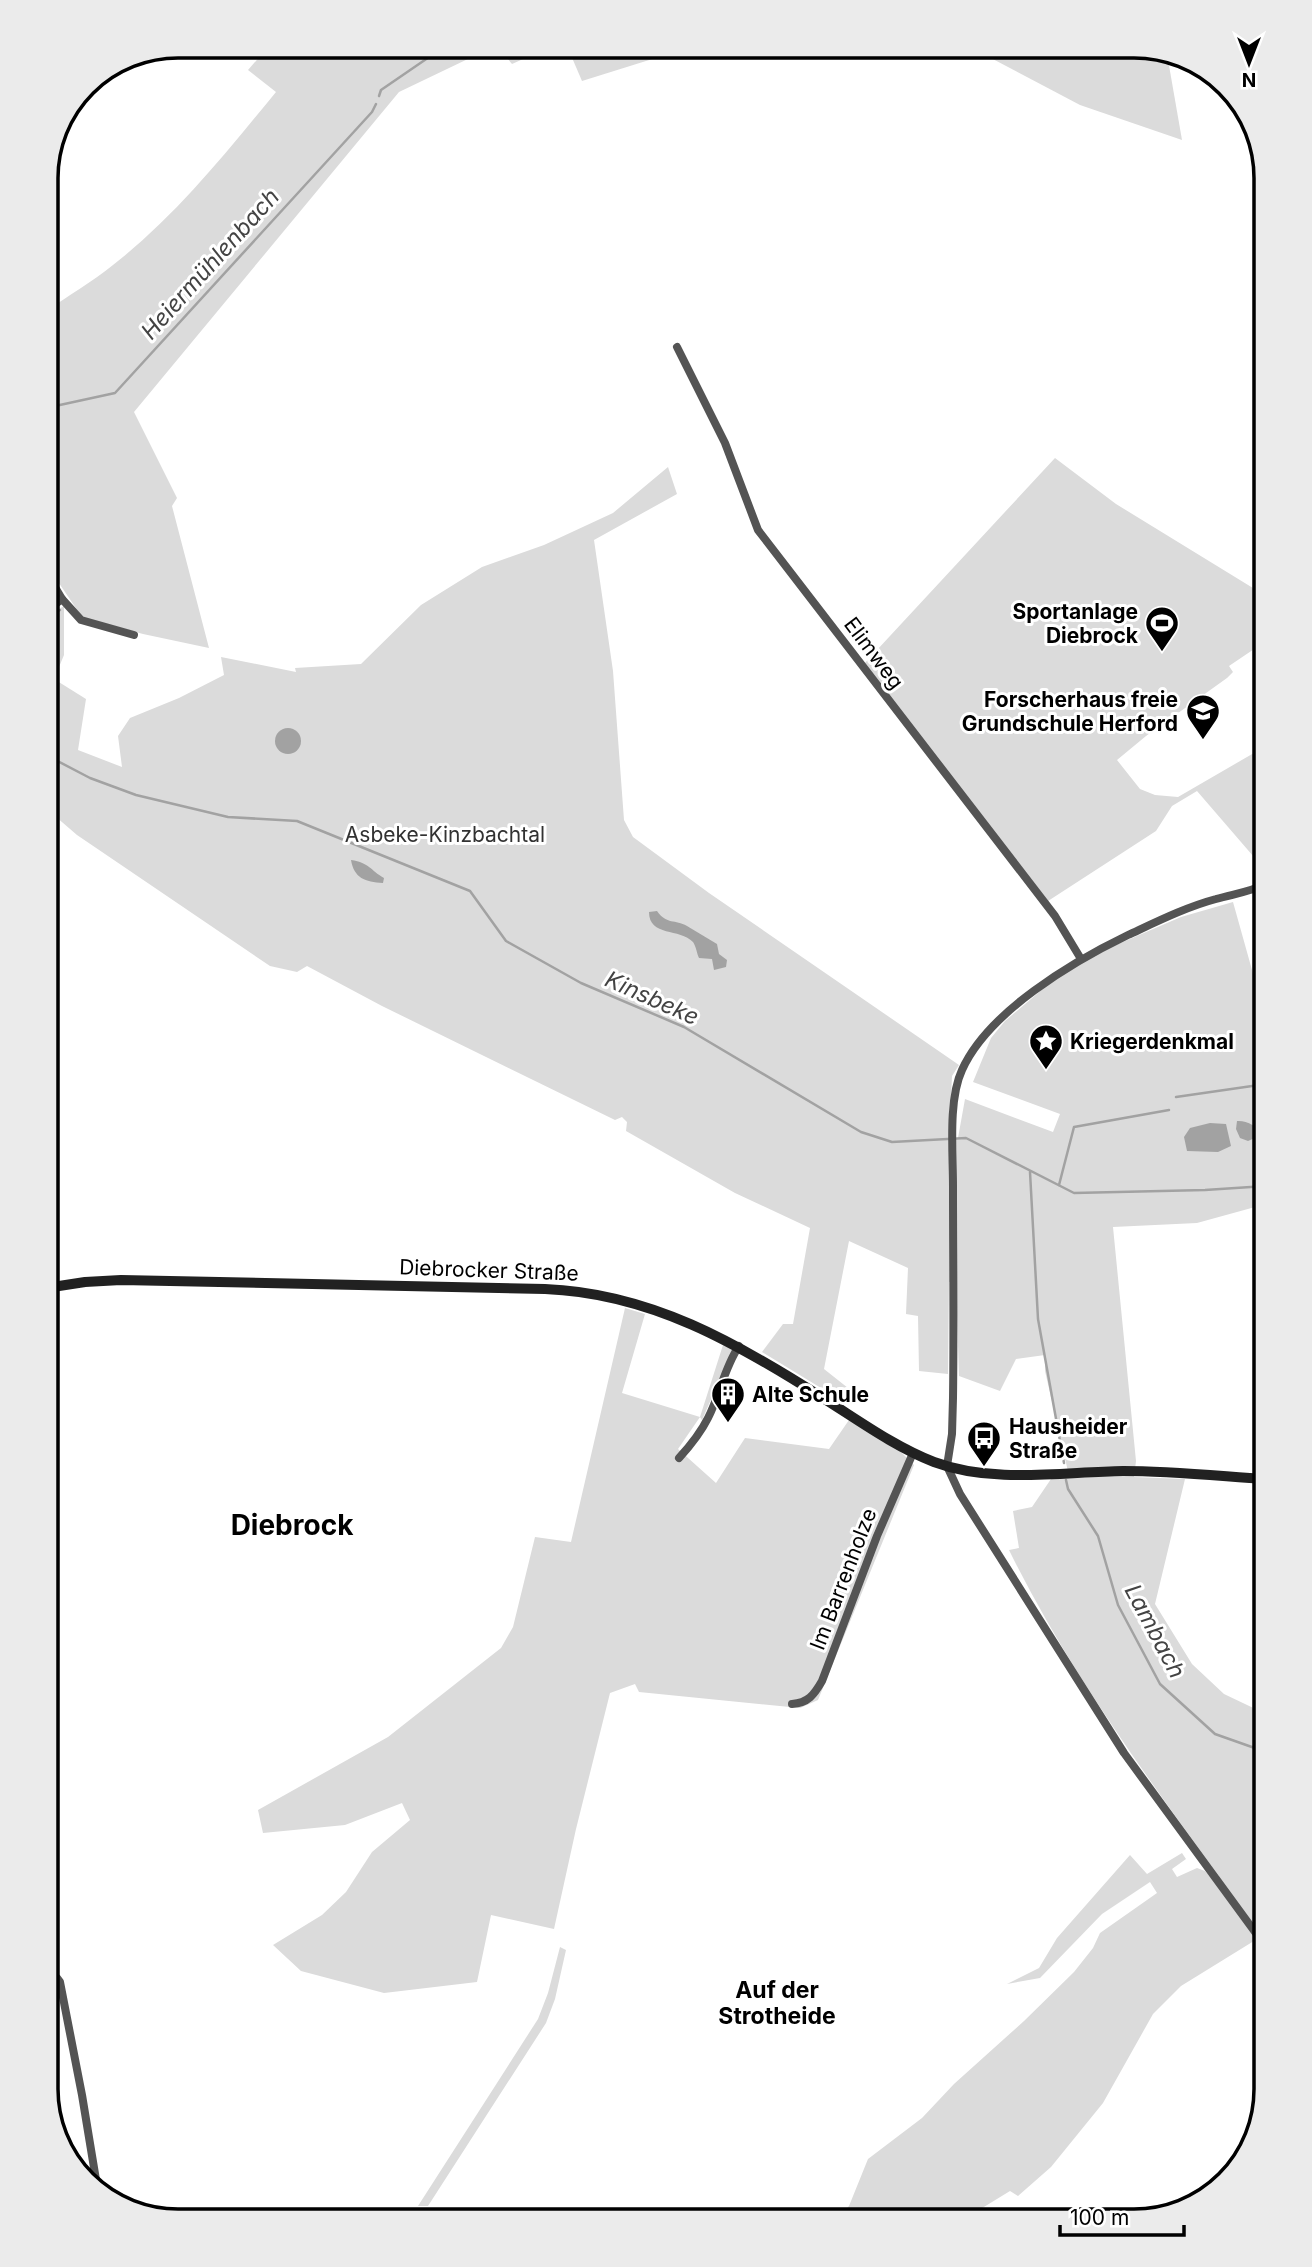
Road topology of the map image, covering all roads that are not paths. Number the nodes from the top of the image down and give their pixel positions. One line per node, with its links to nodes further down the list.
1 (677, 347): 7 (street, Elimweg)
2 (58, 592): 3 (street)
3 (62, 598): 4 (street); 5 (street)
4 (58, 601)
5 (134, 635)
6 (1254, 889): 7 (street)
7 (1081, 959): 12 (street)
8 (58, 1286): 9 (main road, Diebrocker Straße)
9 (739, 1346): 10 (main road, Diebrocker Straße); 11 (street)
10 (913, 1453): 12 (main road, Diebrocker Straße); 14 (street, Im Barrenholze)
11 (679, 1458)
12 (947, 1466): 13 (main road, Diebrocker Straße); 15 (street)
13 (1254, 1478)
14 (792, 1704)
15 (1254, 1931)
16 (58, 1979): 17 (street)
17 (95, 2176)

